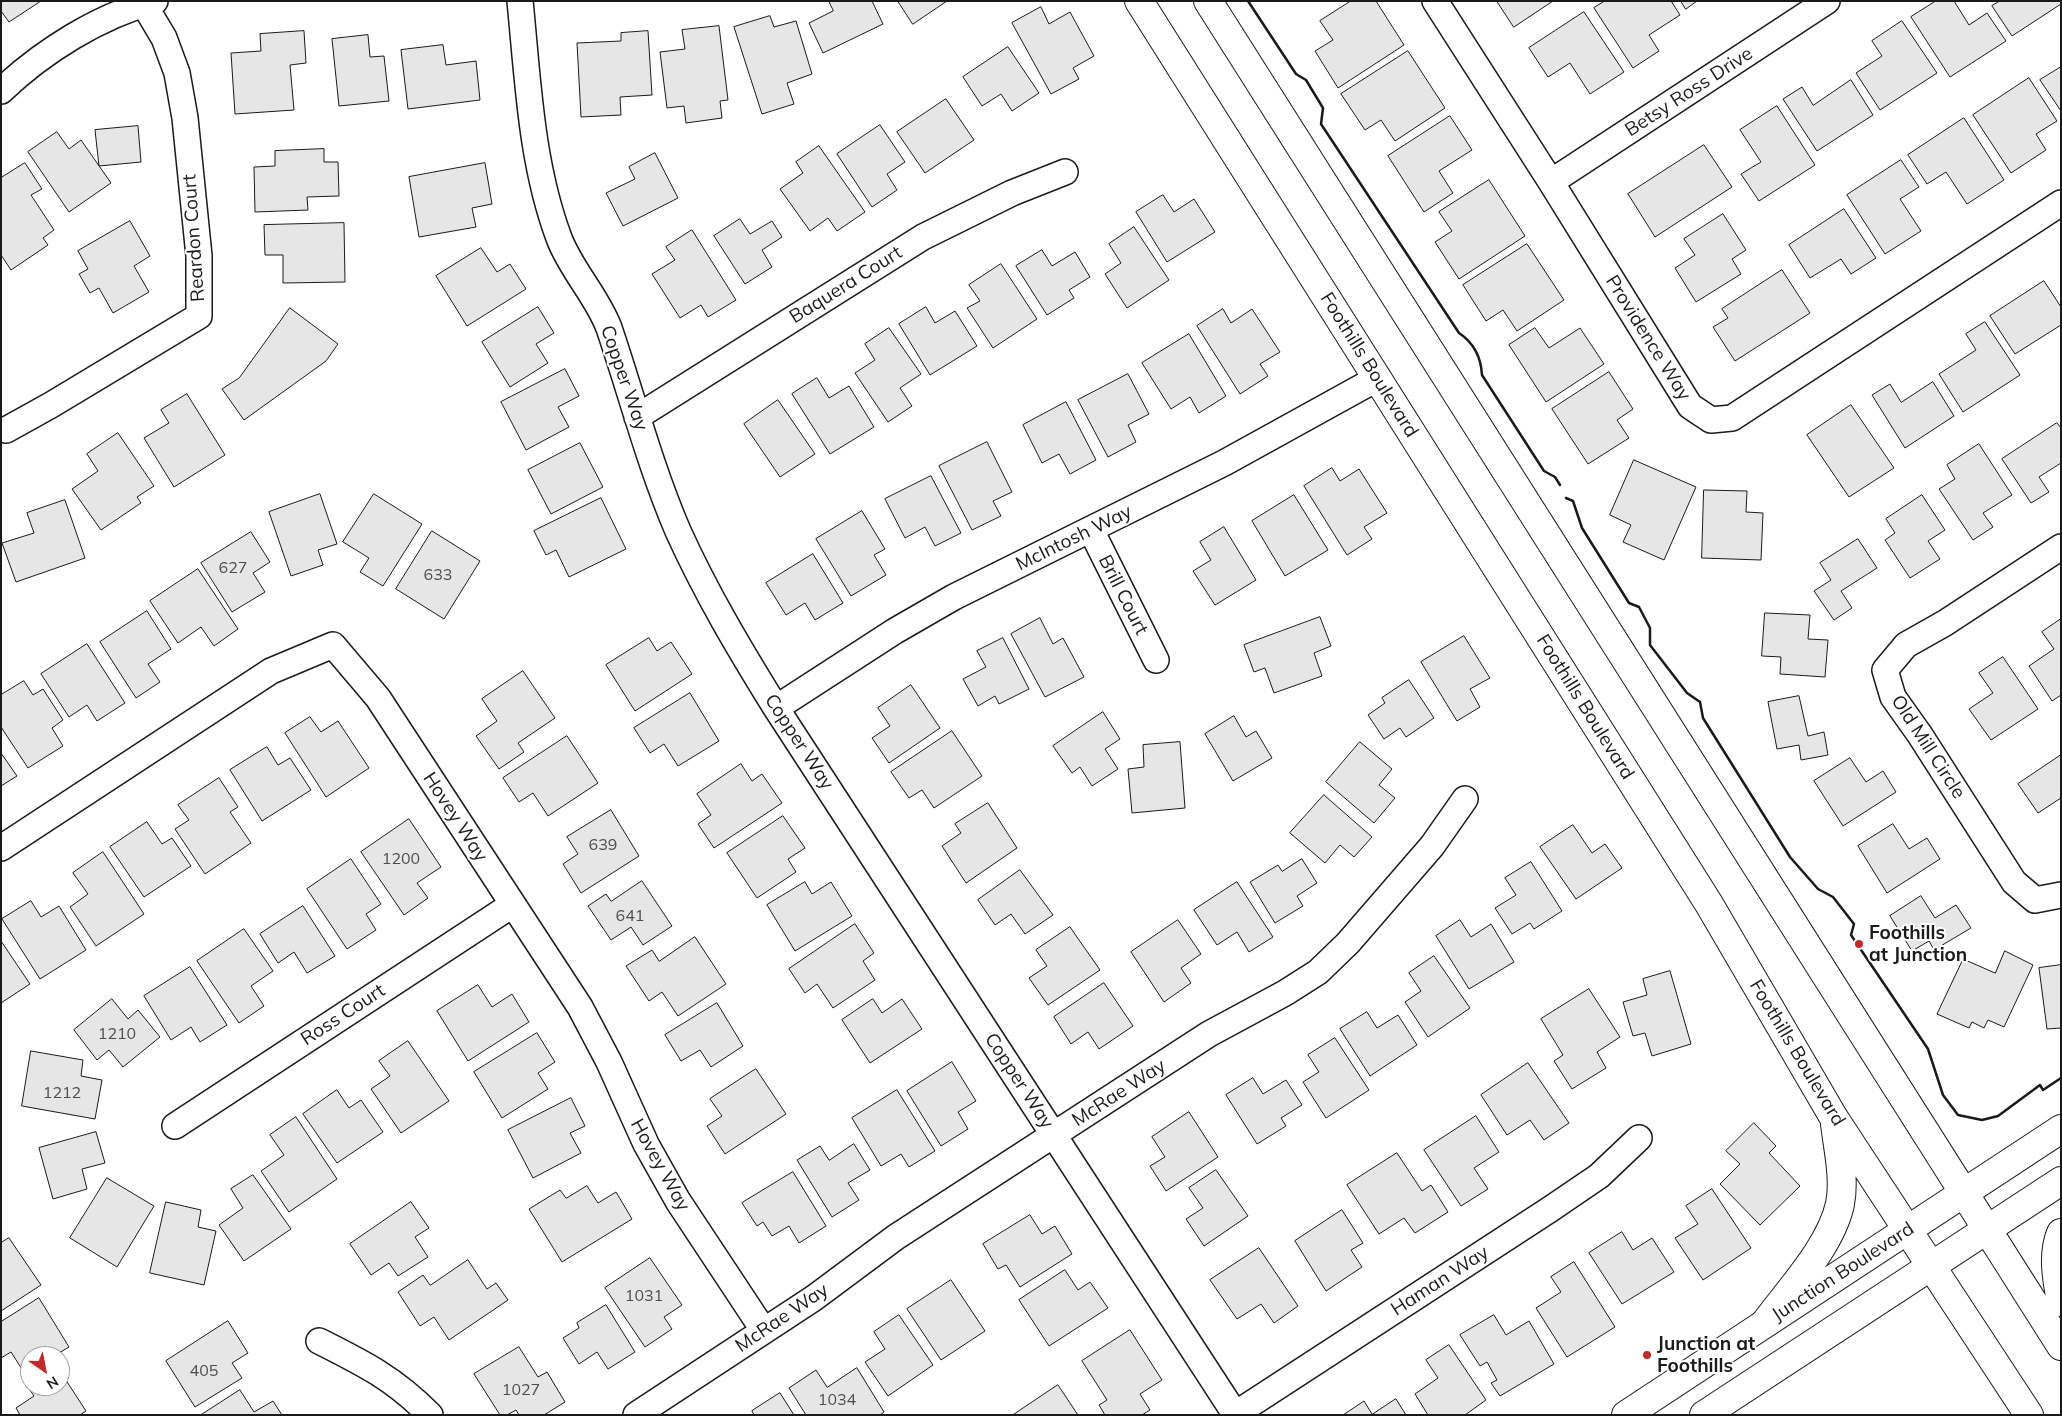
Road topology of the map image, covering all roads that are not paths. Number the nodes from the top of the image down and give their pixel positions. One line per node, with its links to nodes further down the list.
1 (520, 1): 12 (street, Copper Way)
2 (1139, 1): 11 (main road, Foothills Boulevard)
3 (1208, 1): 28 (main road)
4 (1435, 1): 9 (street, Providence Way)
5 (1827, 1): 9 (street, Betsy Ross Drive)
6 (147, 2): 7 (street); 13 (street, Reardon Court)
7 (1, 91)
8 (1065, 172): 12 (street, Baquera Court)
9 (1551, 182): 10 (street, Providence Way)
10 (2061, 203)
11 (1378, 378): 14 (street, McIntosh Way); 22 (main road, Foothills Boulevard)
12 (637, 417): 17 (street, Copper Way)
13 (6, 430)
14 (1091, 530): 16 (street, Brill Court); 17 (street, McIntosh Way)
15 (2061, 547): 20 (street, Old Mill Circle)
16 (1156, 660)
17 (776, 708): 25 (street, Copper Way)
18 (1465, 799): 25 (street, McRae Way)
19 (1, 848): 21 (street, Hovey Way)
20 (2061, 896)
21 (512, 905): 23 (street, Ross Court); 35 (street, Hovey Way)
22 (1834, 1118): 29 (main road, Foothills Boulevard); 34 (main road)
23 (175, 1126)
24 (2061, 1129): 28 (main road, Junction Boulevard)
25 (1054, 1135): 35 (street, McRae Way); 38 (street, Copper Way)
26 (1639, 1138): 38 (street, Haman Way)
27 (2061, 1181): 30 (main road)
28 (1962, 1193): 29 (main road, Junction Boulevard); 30 (main road)
29 (1907, 1230): 32 (main road, Foothills Boulevard); 34 (main road, Junction Boulevard)
30 (1986, 1230): 32 (main road); 37 (main road)
31 (2061, 1233): 33 (main road)
32 (1930, 1266): 42 (main road); 43 (main road, Foothills Boulevard)
33 (2061, 1302)
34 (1765, 1323): 41 (main road, Junction Boulevard)
35 (764, 1331): 40 (street, McRae Way)
36 (319, 1341): 39 (street)
37 (2061, 1346)
38 (1234, 1414)
39 (430, 1415)
40 (636, 1415)
41 (1626, 1415)
42 (1704, 1415)
43 (2029, 1415)

